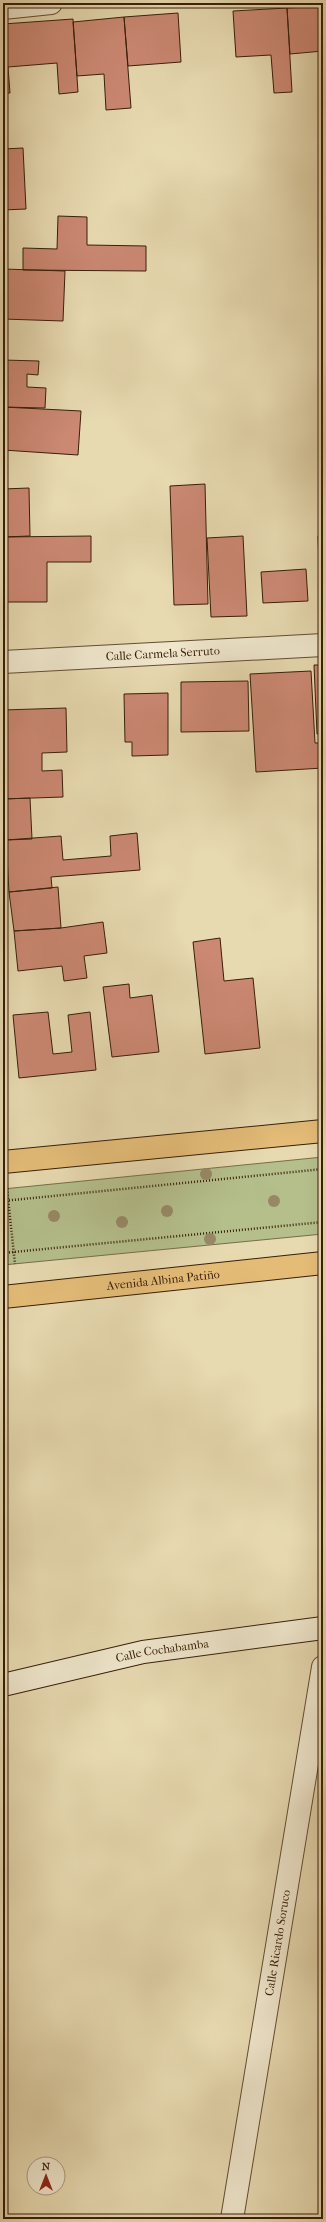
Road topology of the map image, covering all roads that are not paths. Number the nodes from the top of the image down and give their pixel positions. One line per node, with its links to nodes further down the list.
1 (51, 3): 2 (street)
2 (3, 8)
3 (323, 645): 4 (street, Calle Carmela Serruto)
4 (3, 662)
5 (323, 1131): 6 (main road)
6 (3, 1162)
7 (323, 1263): 8 (main road, Avenida Albina Patiño)
8 (3, 1297)
9 (323, 1628): 11 (street, Calle Cochabamba)
10 (323, 1667): 12 (street, Calle Ricardo Soruco)
11 (3, 1684)
12 (232, 2219)

